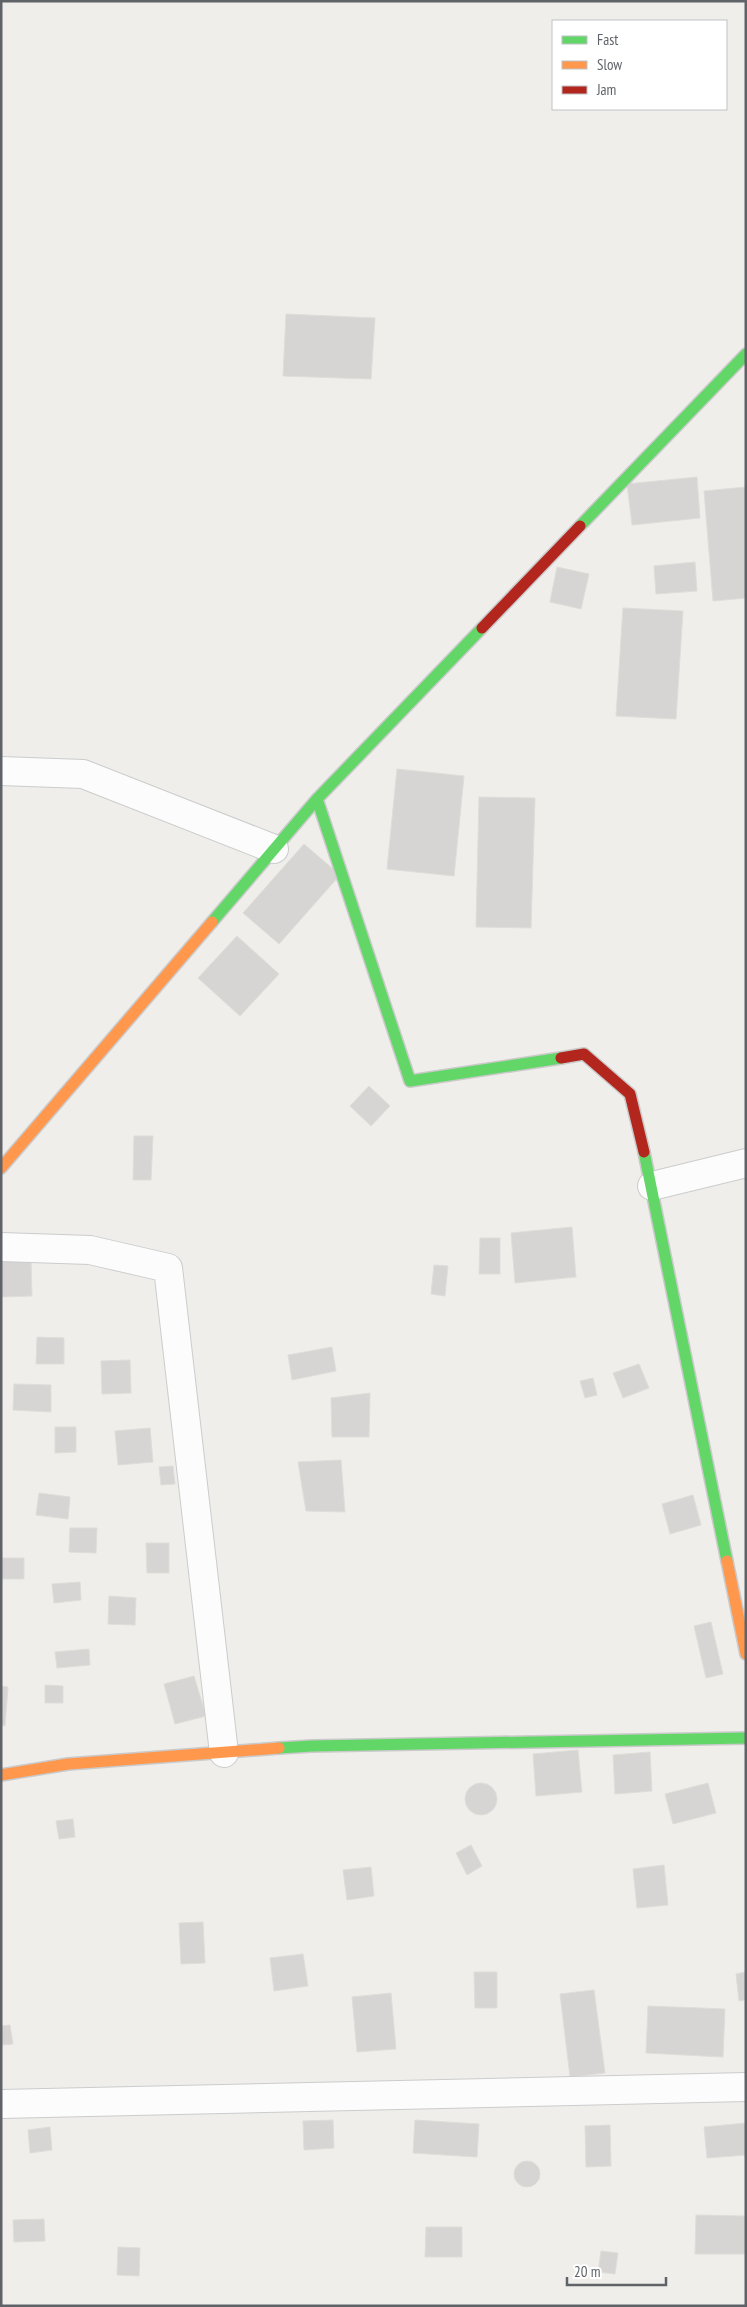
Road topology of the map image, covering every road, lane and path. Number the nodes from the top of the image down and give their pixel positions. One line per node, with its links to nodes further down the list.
1 (746, 354): 3 (street)
2 (1, 771): 4 (street)
3 (318, 799): 4 (street); 7 (street)
4 (274, 850): 6 (street)
5 (746, 1163): 7 (street)
6 (1, 1168)
7 (652, 1186): 9 (street)
8 (1, 1246): 11 (street)
9 (746, 1654)
10 (746, 1738): 11 (street)
11 (224, 1753): 12 (street)
12 (1, 1775)
13 (746, 2087): 14 (street)
14 (1, 2104)

